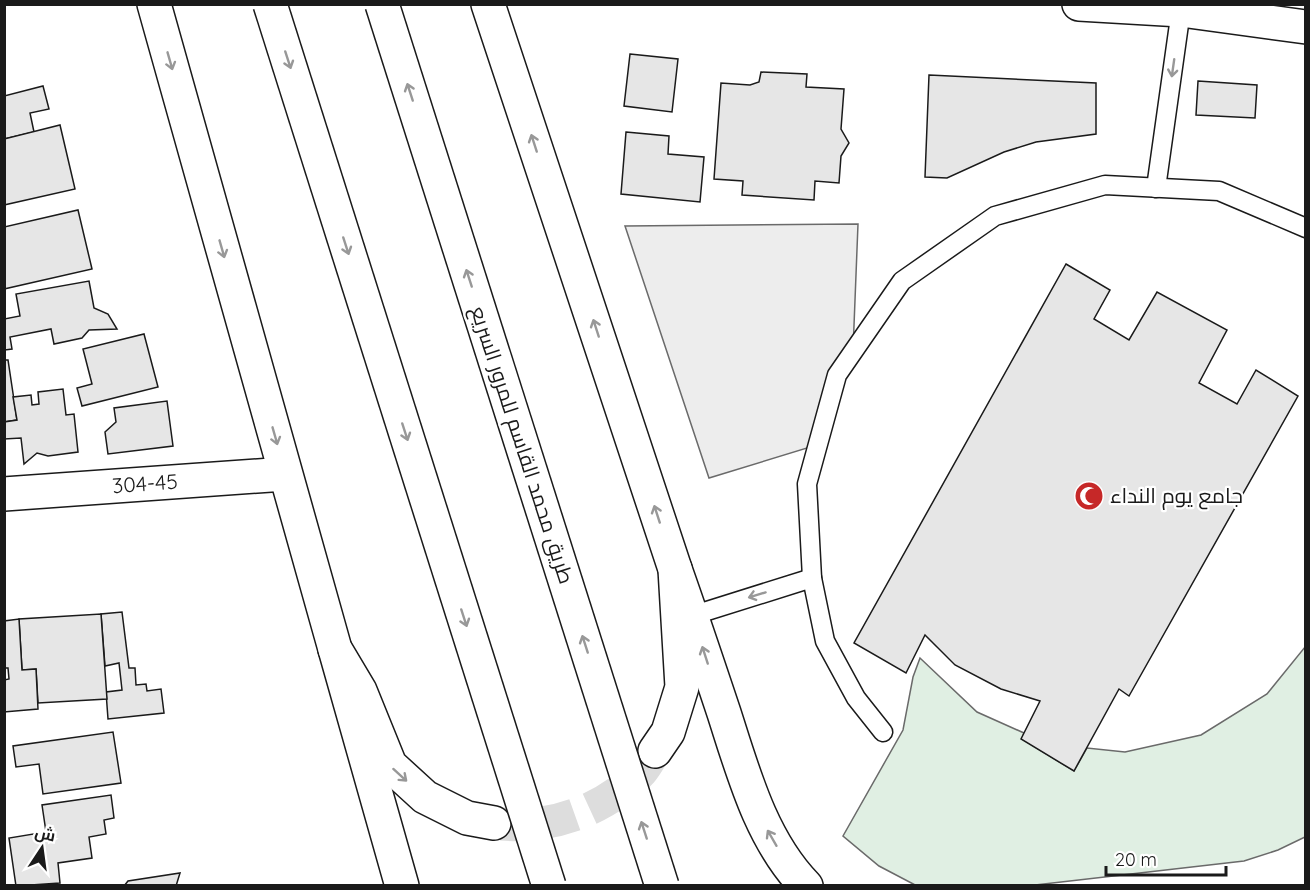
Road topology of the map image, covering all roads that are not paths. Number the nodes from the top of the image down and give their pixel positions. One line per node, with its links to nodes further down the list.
1 (154, 4): 10 (main road, one-way to 10)
2 (270, 4): 22 (main road, one-way to 22, bridge)
3 (382, 4): 23 (main road, طريق محمد القاسم للمرور السريع, one-way to 3, bridge)
4 (488, 4): 12 (main road, one-way to 4)
5 (1079, 4): 6 (main road)
6 (1181, 7): 7 (main road); 8 (lane, one-way to 8)
7 (1305, 27)
8 (1156, 188): 9 (lane); 13 (lane)
9 (1305, 228)
10 (285, 474): 11 (main road, 304-45); 15 (main road)
11 (4, 495)
12 (675, 569): 14 (main road); 17 (main road)
13 (812, 578): 14 (lane, one-way to 14); 16 (lane)
14 (692, 616): 24 (main road, one-way to 14)
15 (335, 650): 18 (main road, one-way to 18); 19 (main road)
16 (883, 732)
17 (655, 751)
18 (494, 823)
19 (388, 838): 20 (main road); 21 (main road)
20 (390, 885)
21 (402, 885)
22 (549, 885)
23 (662, 885)
24 (806, 885)

